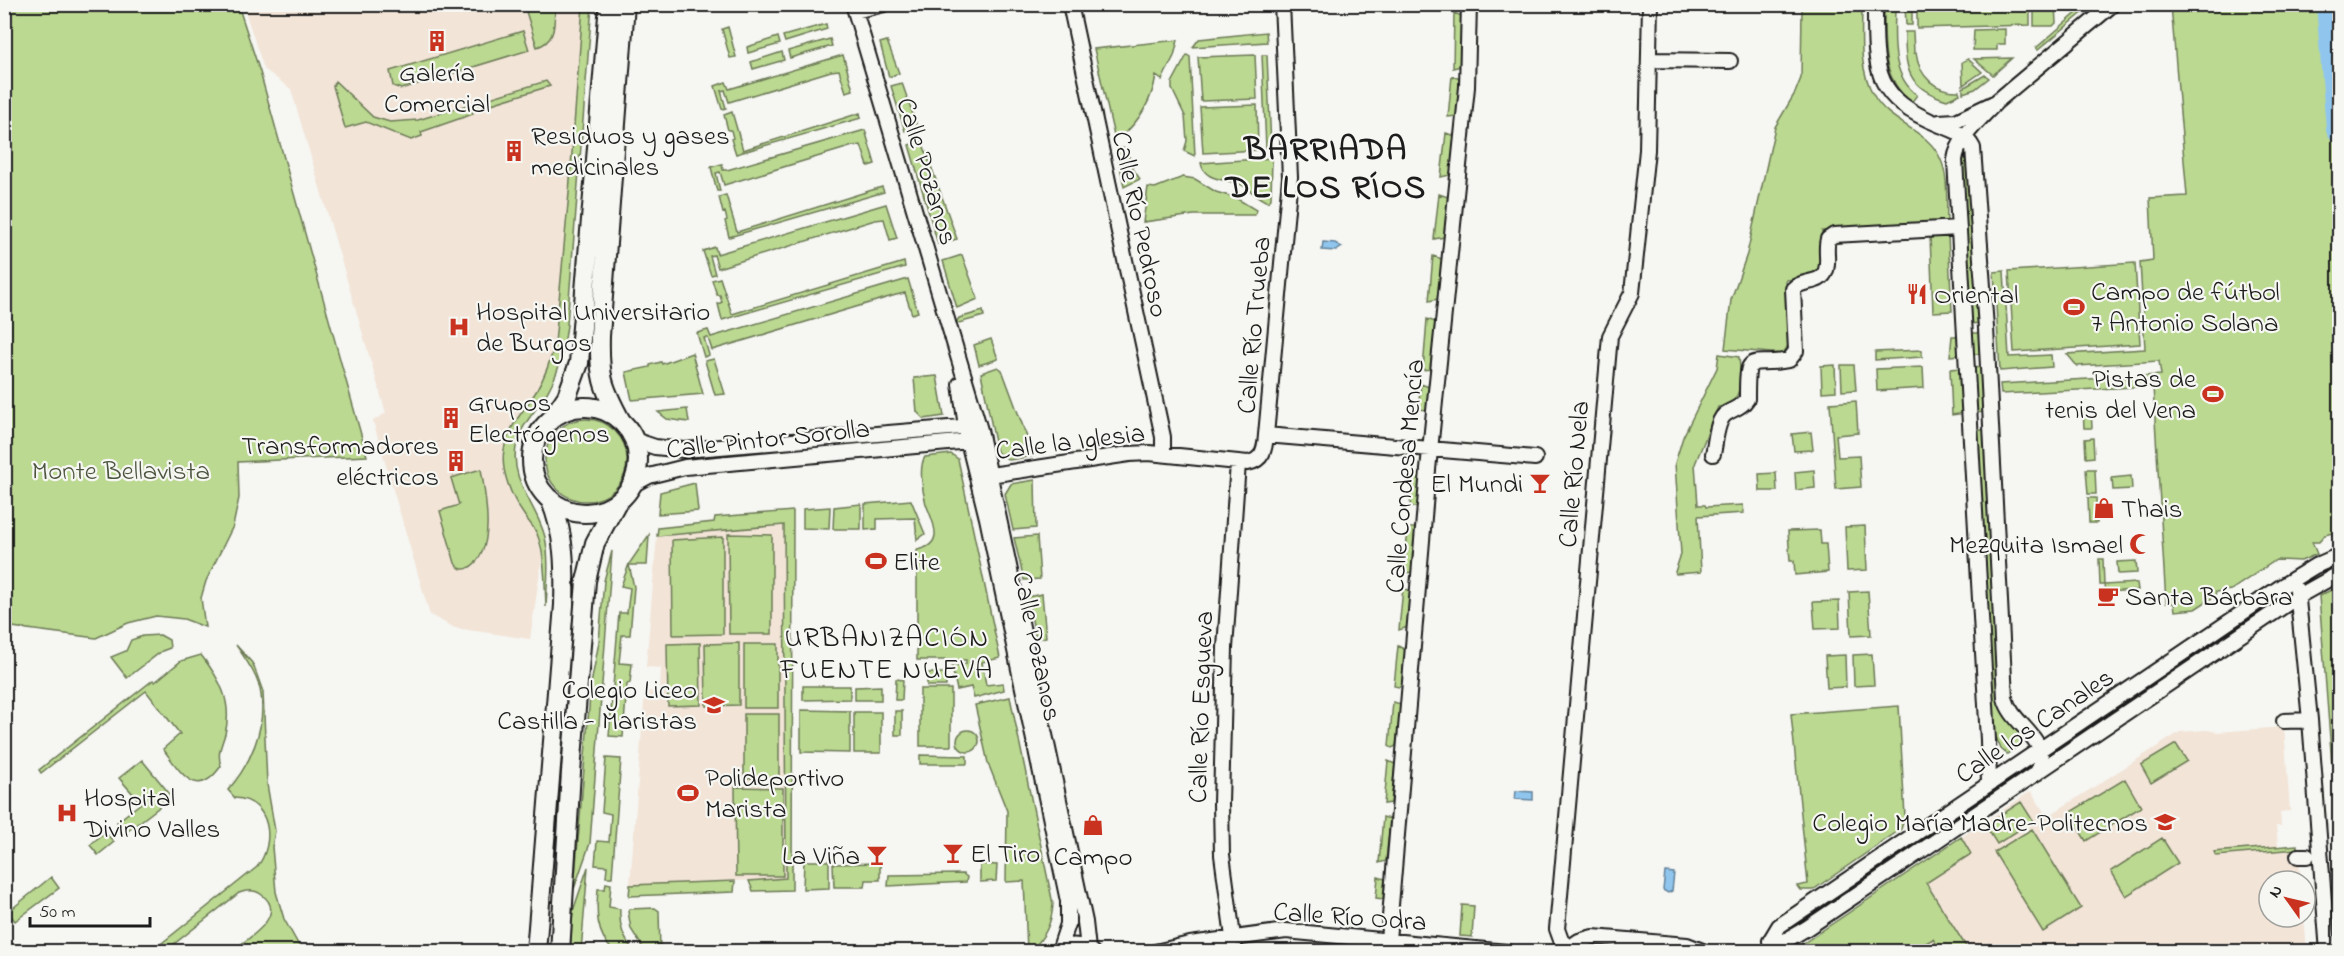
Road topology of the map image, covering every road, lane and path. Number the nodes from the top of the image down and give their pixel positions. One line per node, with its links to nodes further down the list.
1 (609, 4): 20 (main road)
2 (625, 4): 21 (main road)
3 (884, 4): 10 (street)
4 (1070, 4): 32 (street, Calle Río Pedroso)
5 (1282, 4): 27 (street, Calle Río Trueba)
6 (1469, 4): 31 (street, Calle Condesa Mencía)
7 (1650, 4): 11 (street, Calle Río Nela)
8 (1875, 4): 14 (street)
9 (2113, 4): 13 (street)
10 (854, 8): 19 (street, Calle Pozanos)
11 (1649, 60): 12 (street); 59 (street, Calle Río Nela)
12 (1730, 61)
13 (1996, 102): 14 (street); 15 (street)
14 (1933, 122): 15 (street)
15 (1966, 137): 16 (street); 17 (street)
16 (1959, 228): 18 (street); 33 (street)
17 (1986, 328): 18 (street); 22 (street)
18 (1965, 329): 23 (street)
19 (957, 350): 24 (street, Calle Pozanos); 25 (street, Calle Pozanos)
20 (552, 420): 21 (main road); 38 (main road)
21 (621, 421): 28 (main road)
22 (1990, 421): 23 (street); 47 (street)
23 (1970, 422): 48 (street)
24 (965, 425): 25 (street); 26 (street, Calle Pintor Sorolla); 29 (street, Calle Pozanos)
25 (980, 430): 29 (street); 36 (street, Calle Pozanos)
26 (912, 431): 28 (street, Calle Pintor Sorolla); 30 (street)
27 (1266, 435): 31 (street); 35 (street)
28 (634, 440): 37 (main road)
29 (968, 441): 30 (street, Calle Pintor Sorolla); 36 (street, Calle Pozanos)
30 (913, 447): 37 (street, Calle Pintor Sorolla)
31 (1430, 450): 34 (street); 58 (street, Calle Condesa Mencía)
32 (1163, 454): 35 (street, Calle la Iglesia); 36 (street, Calle la Iglesia)
33 (1713, 454)
34 (1535, 458)
35 (1238, 463): 57 (street, Calle Río Esgueva)
36 (983, 475): 61 (street, Calle Pozanos); 66 (street, Calle Pozanos)
37 (632, 485): 39 (main road)
38 (550, 499): 39 (main road); 53 (main road)
39 (617, 502): 51 (main road)
40 (2340, 555): 41 (street, Calle los Canales)
41 (2307, 571): 43 (street); 46 (street, Calle los Canales)
42 (2340, 573): 43 (street, Calle los Canales)
43 (2297, 597): 44 (street); 52 (street, Calle los Canales)
44 (2310, 720): 45 (street); 69 (street)
45 (2284, 721)
46 (2077, 724): 47 (street); 49 (street, Calle los Canales)
47 (2028, 730): 49 (street)
48 (1988, 740): 50 (street); 54 (street)
49 (2040, 749): 50 (street, Calle los Canales); 52 (street)
50 (2009, 771): 52 (street); 54 (street, Calle los Canales)
51 (570, 772): 64 (main road); 65 (main road)
52 (2033, 775): 56 (street, Calle los Canales)
53 (552, 776): 63 (main road); 64 (main road)
54 (1989, 784): 55 (street, Calle los Canales)
55 (1921, 830): 56 (street); 62 (street, Calle los Canales)
56 (1931, 844): 62 (street, Calle los Canales)
57 (1234, 945): 58 (street, Calle Río Odra); 67 (street, Calle Río Odra)
58 (1387, 946): 68 (street, Calle Río Odra)
59 (1572, 948): 60 (street)
60 (1699, 949)
61 (1090, 950): 66 (street)
62 (1770, 950)
63 (536, 951)
64 (549, 951)
65 (560, 951)
66 (1058, 951)
67 (1155, 951)
68 (1507, 951)
69 (2328, 951)

